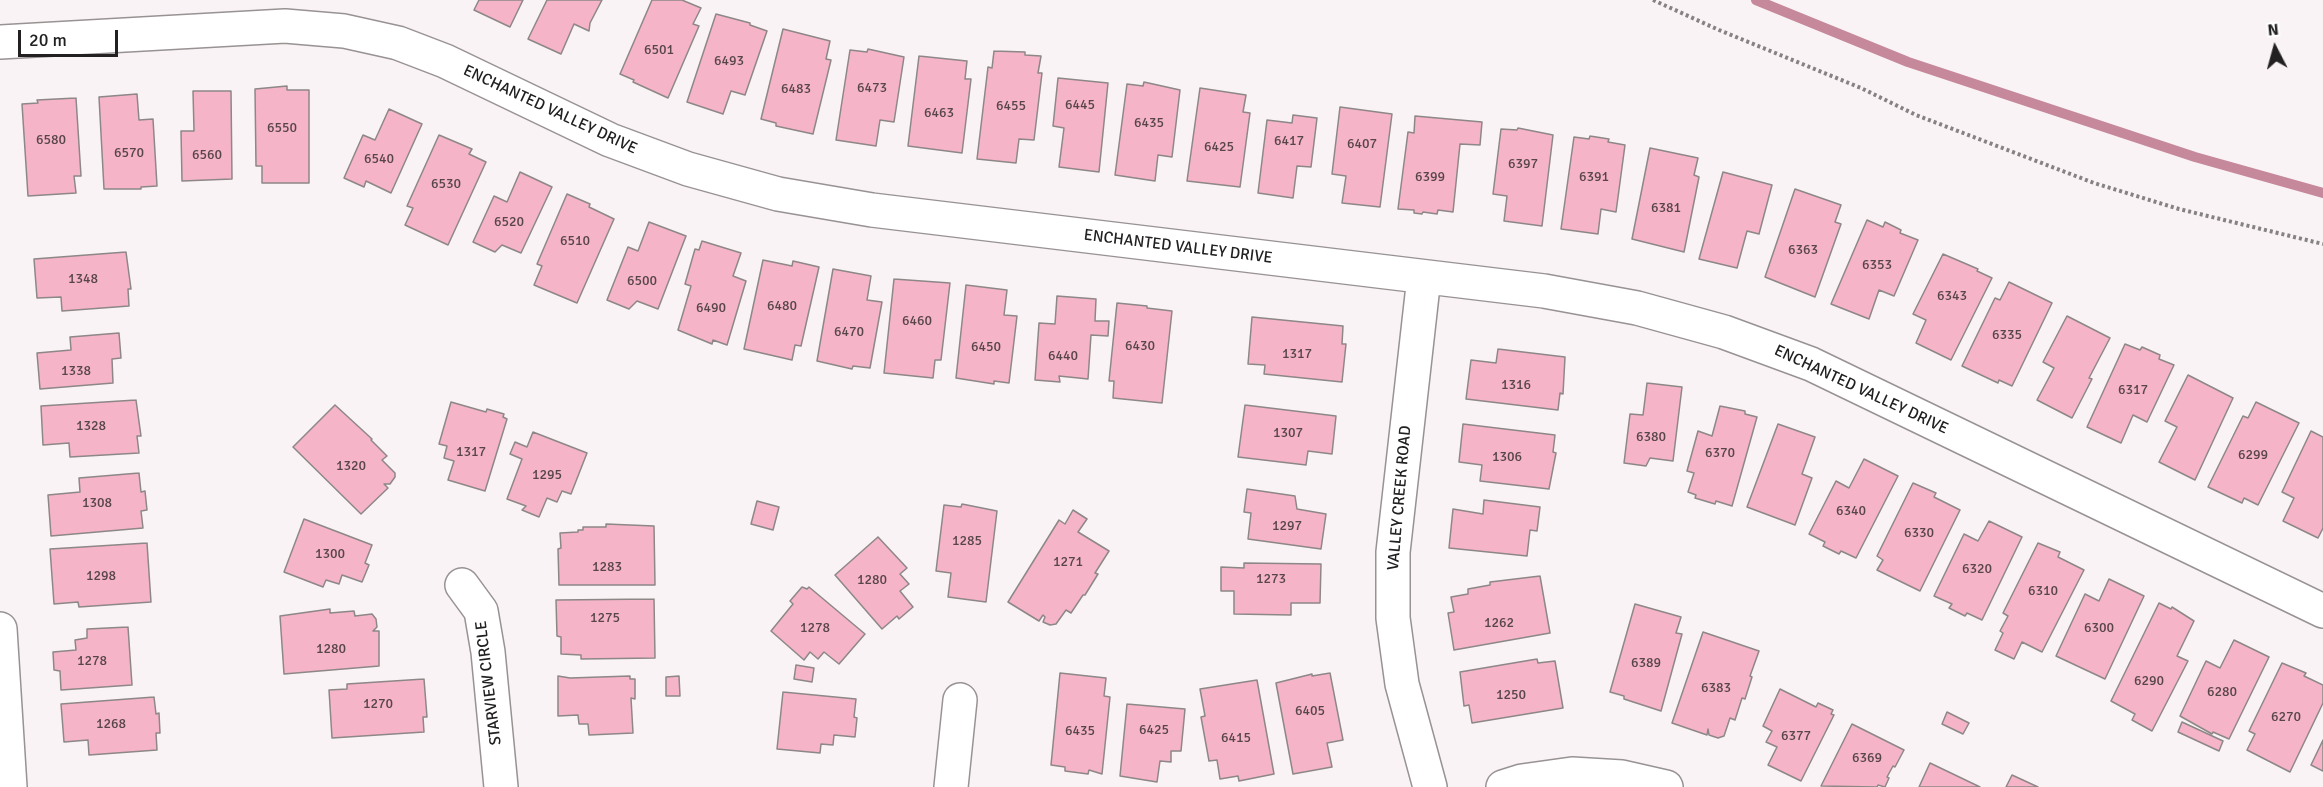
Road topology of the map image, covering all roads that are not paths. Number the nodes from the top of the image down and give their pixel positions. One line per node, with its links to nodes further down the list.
1 (0, 42): 2 (street, ENCHANTED VALLEY DRIVE)
2 (1424, 277): 4 (street, ENCHANTED VALLEY DRIVE); 10 (street, VALLEY CREEK ROAD)
3 (462, 585): 8 (street, STARVIEW CIRCLE)
4 (2323, 611)
5 (0, 629): 7 (street)
6 (960, 700): 9 (street)
7 (10, 787)
8 (501, 787)
9 (951, 787)
10 (1430, 787)
11 (1503, 787): 12 (street)
12 (1666, 787)

